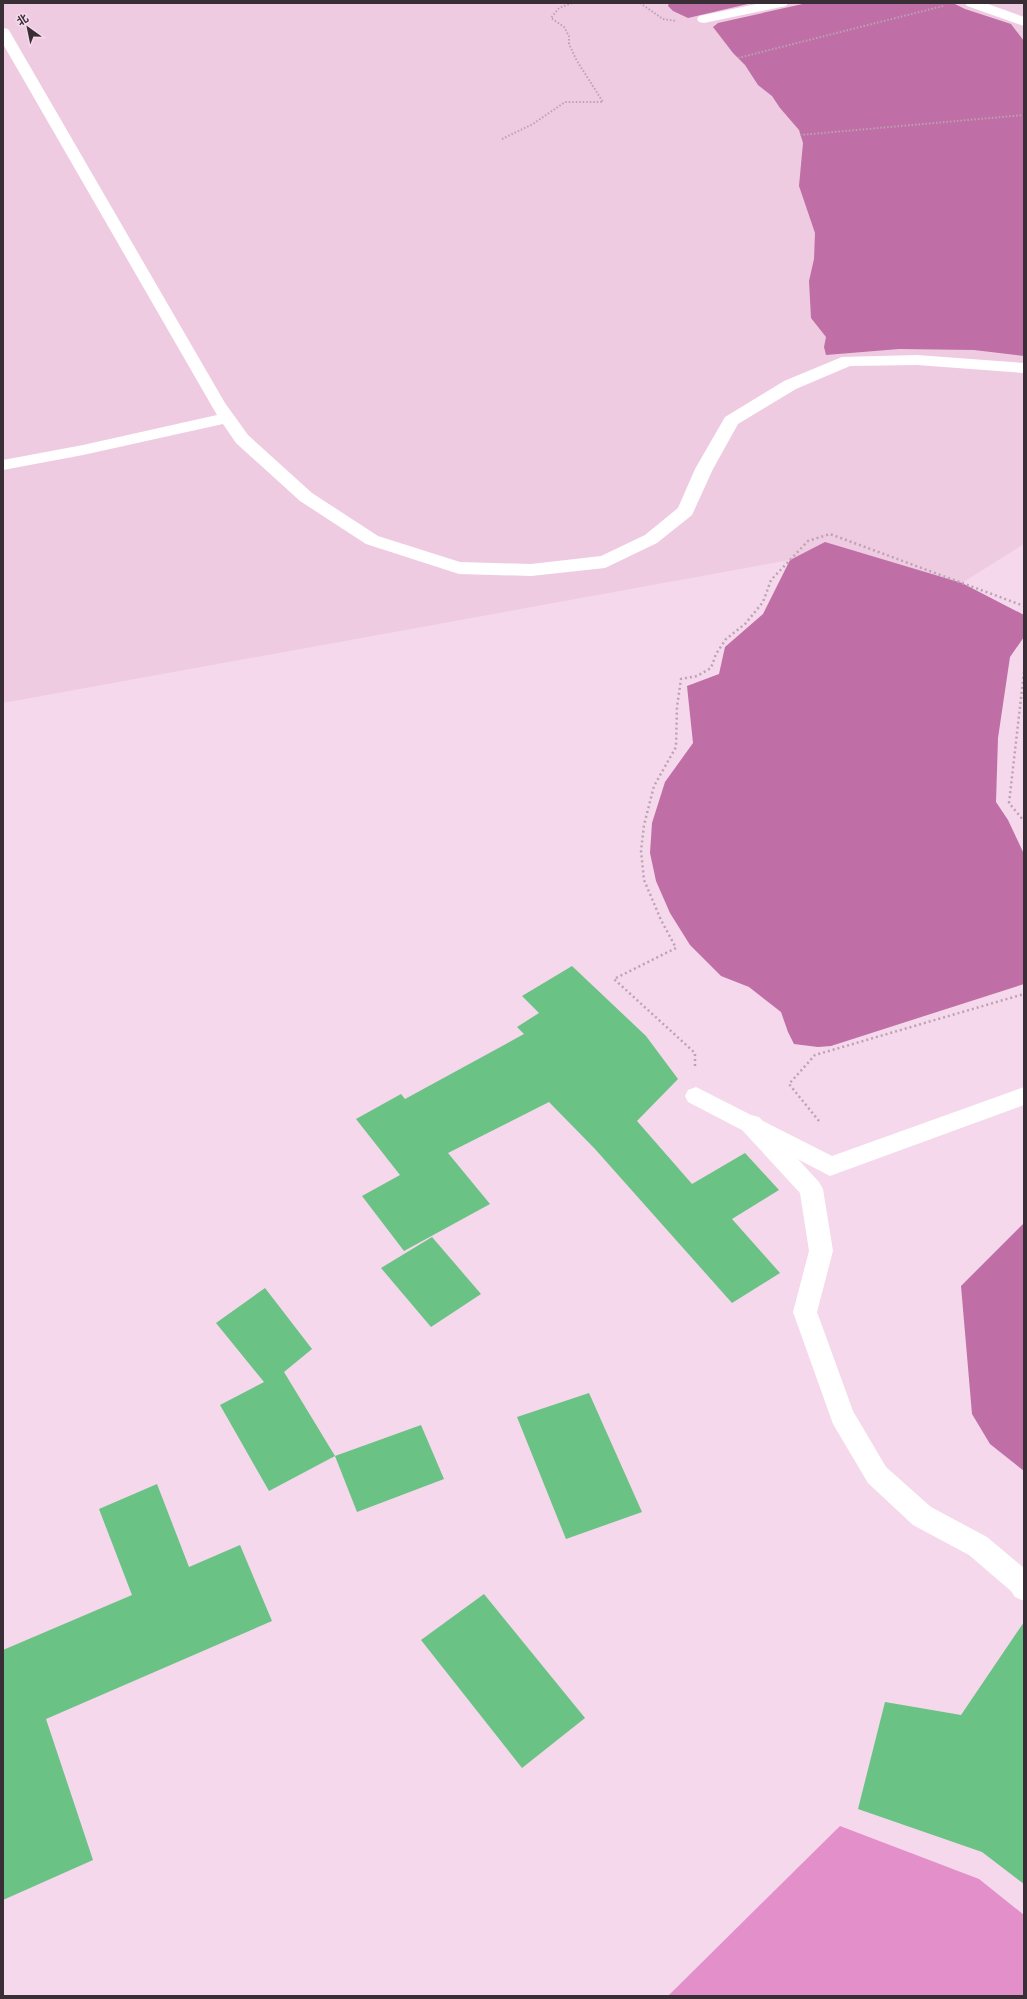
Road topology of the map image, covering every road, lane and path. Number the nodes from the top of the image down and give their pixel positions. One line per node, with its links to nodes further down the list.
1 (572, 3): 12 (path)
2 (640, 3): 6 (path)
3 (781, 3): 6 (street)
4 (972, 3): 7 (street)
5 (946, 6): 9 (path)
6 (704, 19)
7 (1024, 22)
8 (3, 32): 14 (street)
9 (738, 58)
10 (1024, 115): 11 (path)
11 (800, 135)
12 (502, 139)
13 (1024, 368): 14 (street)
14 (227, 418): 15 (street)
15 (3, 465)
16 (1024, 606): 20 (path)
17 (1024, 672): 18 (path)
18 (1024, 821)
19 (1024, 994): 23 (path)
20 (696, 1096): 22 (street)
21 (1024, 1096): 23 (street)
22 (751, 1124): 23 (street); 24 (street)
23 (850, 1159)
24 (1024, 1588)

